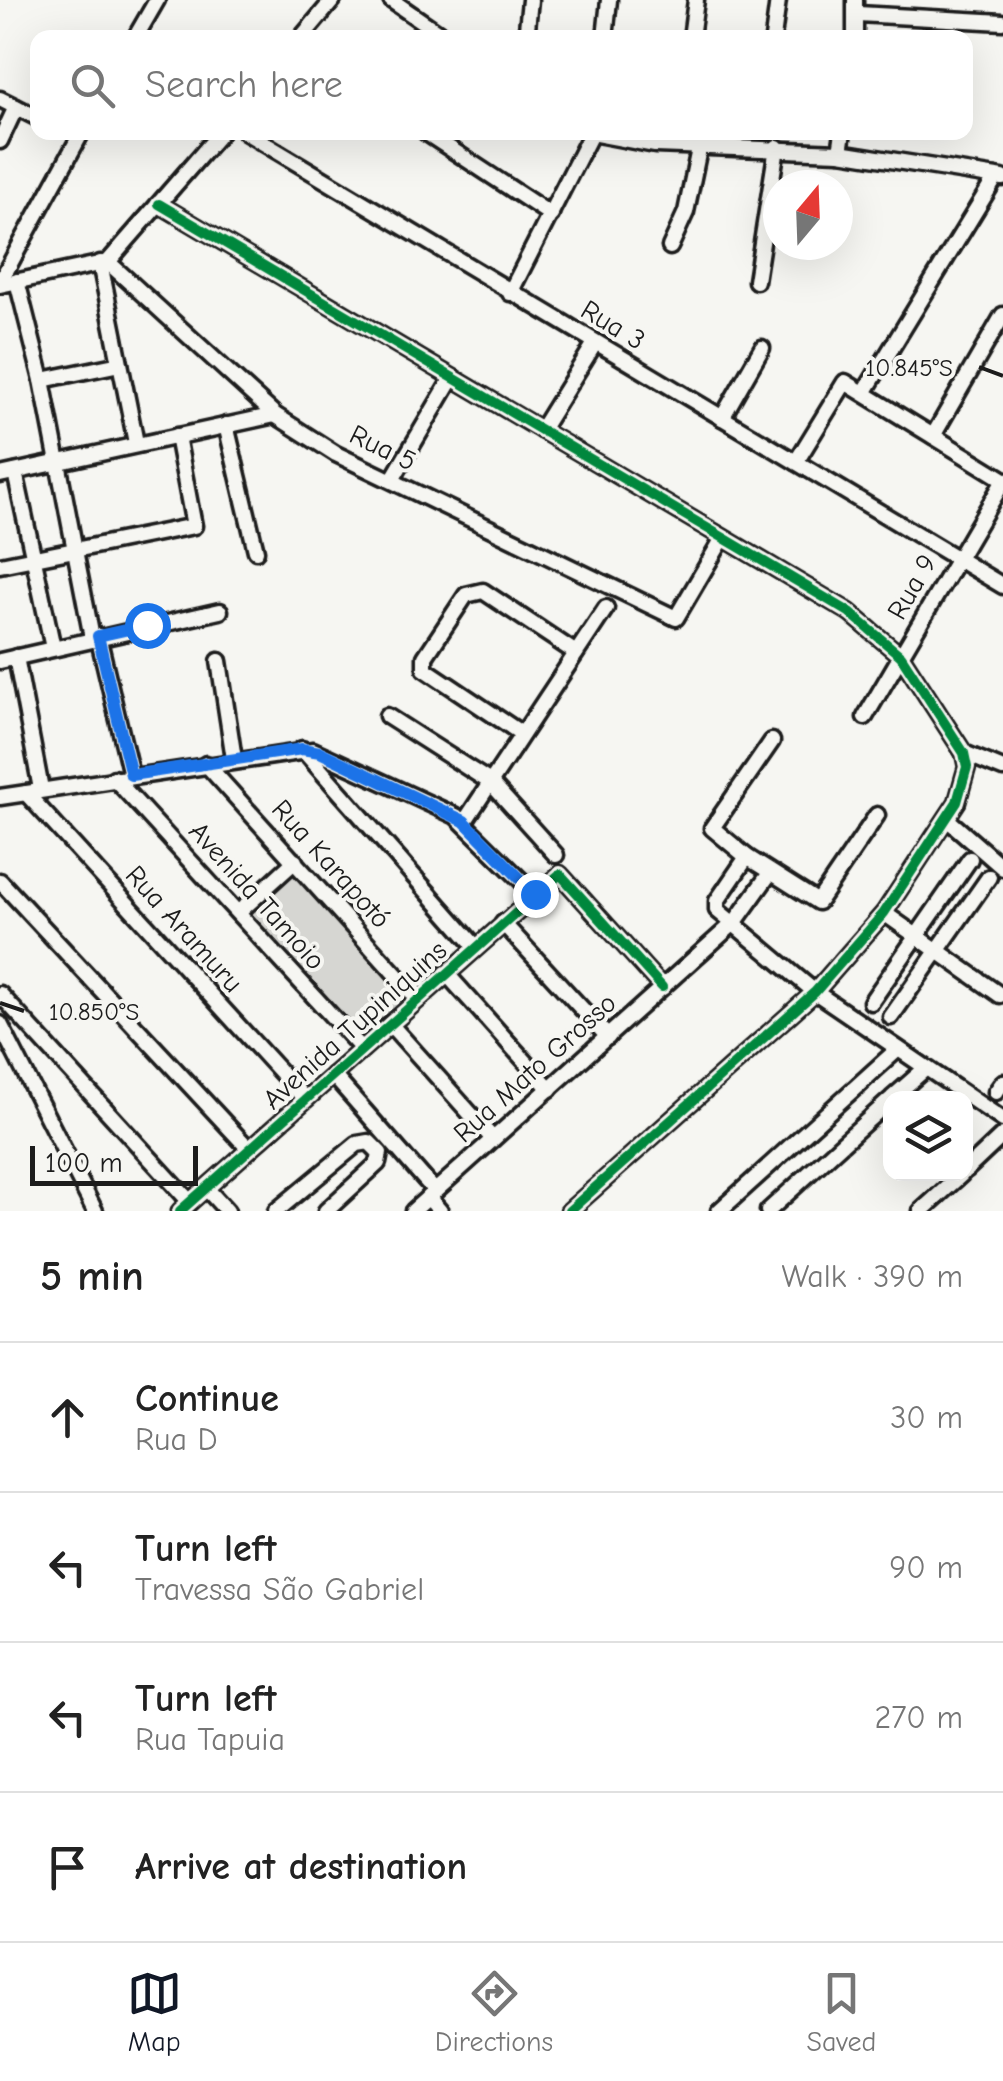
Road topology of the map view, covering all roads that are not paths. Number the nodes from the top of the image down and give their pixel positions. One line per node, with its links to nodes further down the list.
1 (156, 0): 12 (street)
2 (333, 0): 13 (street)
3 (390, 0): 10 (street)
4 (421, 0): 10 (street)
5 (530, 0): 15 (street)
6 (609, 0): 16 (street)
7 (696, 0): 17 (street)
8 (778, 0): 18 (street)
9 (857, 7): 11 (street)
10 (419, 19): 14 (street)
11 (1003, 22)
12 (139, 30)
13 (308, 30)
14 (435, 30)
15 (527, 30)
16 (605, 30)
17 (692, 30)
18 (774, 30)
19 (0, 99): 20 (street)
20 (16, 107): 21 (street); 33 (street)
21 (30, 114)
22 (78, 140): 44 (street)
23 (213, 140): 38 (street)
24 (258, 140): 45 (street, Rua 3)
25 (438, 140): 39 (street)
26 (587, 140): 39 (street)
27 (625, 140): 28 (street)
28 (671, 140)
29 (685, 140): 34 (street)
30 (748, 140): 34 (street)
31 (762, 140): 35 (street)
32 (841, 140): 36 (street)
33 (0, 141)
34 (700, 144): 40 (street)
35 (777, 147): 36 (street); 43 (street)
36 (840, 152): 37 (street)
37 (999, 178): 52 (street)
38 (160, 204): 41 (street); 50 (street)
39 (551, 215): 45 (street)
40 (670, 247)
41 (104, 262): 42 (street); 49 (street); 53 (street, Rua 5)
42 (17, 281): 44 (street); 51 (street)
43 (756, 281)
44 (0, 284)
45 (510, 293): 47 (street, Rua 3)
46 (1003, 315): 58 (street)
47 (595, 343): 54 (street, Rua 3); 56 (street)
48 (762, 348): 54 (street)
49 (120, 364): 51 (street); 59 (street)
50 (452, 378): 56 (street); 63 (street)
51 (42, 380): 60 (street)
52 (864, 394): 58 (street); 61 (street)
53 (276, 415): 55 (street); 63 (street, Rua 5)
54 (722, 418): 61 (street, Rua 3)
55 (226, 426): 57 (street); 67 (street)
56 (541, 430): 65 (street)
57 (177, 436): 59 (street); 66 (street)
58 (933, 436): 64 (street)
59 (136, 443): 60 (street)
60 (58, 462): 62 (street); 66 (street)
61 (796, 462): 69 (street, Rua 3)
62 (8, 473): 68 (street)
63 (392, 480): 65 (street, Rua 5)
64 (1003, 480): 69 (street, Rua 9)
65 (723, 538): 77 (street)
66 (76, 550): 68 (street); 74 (street)
67 (256, 550)
68 (32, 558): 70 (street); 75 (street)
69 (957, 560): 71 (street, Rua 3); 77 (street, Rua 9)
70 (0, 565)
71 (1003, 586)
72 (606, 608): 76 (street)
73 (220, 611): 74 (street)
74 (95, 637): 75 (street); 90 (street)
75 (53, 648): 78 (street)
76 (576, 653): 83 (street); 83 (street)
77 (900, 656): 82 (street, Rua 9); 86 (street)
78 (16, 657): 79 (street); 93 (street)
79 (0, 661)
80 (219, 661): 87 (street)
81 (387, 716): 92 (street)
82 (864, 716)
83 (522, 734): 92 (street)
84 (772, 741): 99 (street)
85 (302, 749): 87 (street); 97 (street); 112 (street)
86 (964, 752): 89 (street); 96 (street)
87 (234, 759): 88 (street)
88 (206, 764): 90 (street); 101 (street, Rua Karapotó)
89 (1003, 769)
90 (131, 775): 91 (street)
91 (114, 778): 93 (street); 107 (street, Avenida Tamoio)
92 (490, 782): 97 (street); 98 (street)
93 (34, 791): 94 (street); 131 (street, Rua Aramuru)
94 (0, 797)
95 (876, 815): 103 (street)
96 (947, 818): 102 (street); 108 (street)
97 (466, 819): 106 (street)
98 (556, 855)
99 (747, 857): 103 (street); 109 (street)
100 (970, 859): 111 (street)
101 (295, 860): 107 (street); 119 (street, Rua Karapotó)
102 (1003, 868)
103 (770, 873): 109 (street, Rua Mato Grosso)
104 (989, 877): 113 (street)
105 (0, 881): 136 (street)
106 (535, 894): 110 (street, Avenida Tupiniquins); 115 (street, Avenida Tupiniquins)
107 (239, 912): 125 (street, Avenida Tamoio)
108 (884, 913): 111 (street); 116 (street)
109 (735, 922): 115 (street, Rua Mato Grosso); 116 (street)
110 (503, 923): 112 (street, Avenida Tupiniquins); 124 (street)
111 (916, 936): 113 (street); 120 (street)
112 (476, 947): 114 (street, Avenida Tupiniquins)
113 (938, 951): 118 (street); 121 (street)
114 (446, 973): 119 (street, Avenida Tupiniquins); 129 (street)
115 (662, 987): 124 (street, Rua Mato Grosso)
116 (815, 992): 126 (street); 142 (street)
117 (0, 994): 141 (street)
118 (1000, 995)
119 (418, 998): 123 (street, Avenida Tupiniquins)
120 (871, 1002)
121 (891, 1017)
122 (0, 1024): 143 (street)
123 (390, 1024): 125 (street, Avenida Tupiniquins); 135 (street)
124 (608, 1036): 129 (street, Rua Mato Grosso)
125 (362, 1049): 128 (street, Avenida Tupiniquins)
126 (898, 1050): 127 (street); 149 (street)
127 (926, 1068): 130 (street); 133 (street)
128 (333, 1075): 131 (street, Avenida Tupiniquins); 140 (street)
129 (550, 1089): 135 (street, Rua Mato Grosso)
130 (900, 1091)
131 (305, 1099): 136 (street, Avenida Tupiniquins)
132 (883, 1106): 150 (street)
133 (1003, 1120)
134 (1003, 1135): 137 (street)
135 (493, 1139): 140 (street, Rua Mato Grosso)
136 (249, 1149): 139 (street, Avenida Tupiniquins)
137 (973, 1163)
138 (954, 1181): 151 (street)
139 (206, 1188): 141 (street, Avenida Tupiniquins); 144 (street)
140 (431, 1194): 147 (street, Rua Mato Grosso); 148 (street)
141 (185, 1207)
142 (577, 1208)
143 (95, 1211)
144 (228, 1211)
145 (276, 1211): 146 (street)
146 (326, 1211)
147 (413, 1211)
148 (440, 1211)
149 (719, 1211)
150 (768, 1211)
151 (921, 1211)

